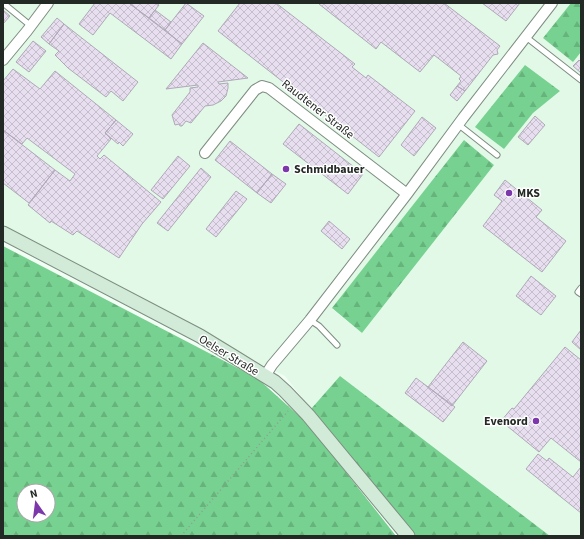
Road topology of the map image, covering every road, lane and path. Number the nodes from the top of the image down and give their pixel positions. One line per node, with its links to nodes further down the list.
1 (3, 3): 4 (lane)
2 (48, 3): 4 (street)
3 (552, 3): 5 (street)
4 (31, 26): 6 (street)
5 (526, 37): 7 (lane); 8 (street)
6 (3, 60)
7 (581, 80)
8 (459, 124): 10 (lane); 11 (street)
9 (205, 153): 11 (street, Raudtener Straße)
10 (497, 155)
11 (407, 194): 15 (street)
12 (3, 233): 17 (main road, Oelser Straße)
13 (581, 288): 14 (lane)
14 (581, 294)
15 (310, 320): 16 (lane); 17 (street)
16 (337, 345)
17 (265, 376): 18 (main road, Oelser Straße)
18 (296, 402): 19 (path); 20 (main road, Oelser Straße)
19 (181, 536)
20 (408, 536)

